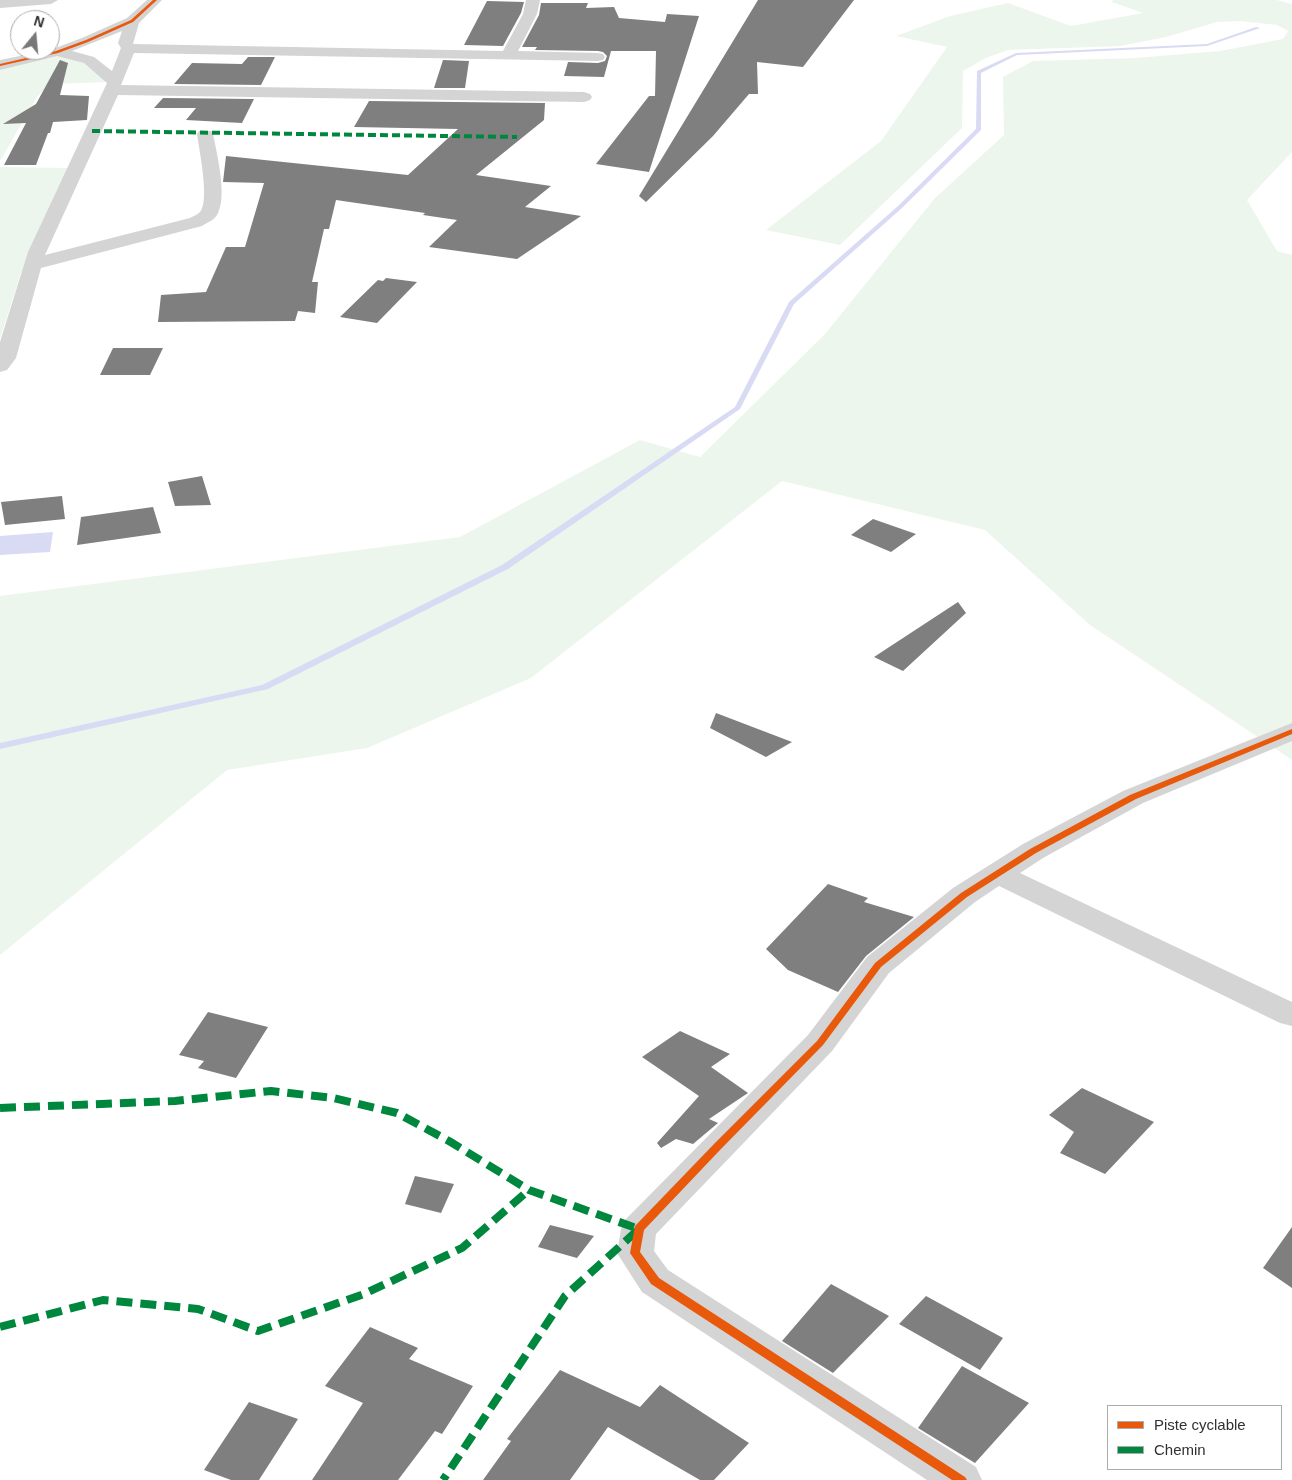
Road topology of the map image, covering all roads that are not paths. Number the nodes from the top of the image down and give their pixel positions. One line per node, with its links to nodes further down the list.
1 (50, 0): 4 (street)
2 (155, 0): 5 (street)
3 (533, 0): 9 (street)
4 (0, 4)
5 (132, 21): 6 (street); 7 (street)
6 (128, 48): 9 (street); 13 (street)
7 (60, 51)
8 (60, 53): 13 (street)
9 (508, 55): 10 (street)
10 (598, 57)
11 (22, 60): 12 (street)
12 (0, 65)
13 (113, 85): 14 (street); 16 (street)
14 (584, 97)
15 (205, 134): 16 (street)
16 (34, 264): 17 (street)
17 (0, 366)
18 (1292, 731): 19 (street)
19 (998, 874): 20 (street); 21 (street)
20 (1292, 1015)
21 (961, 1480)

